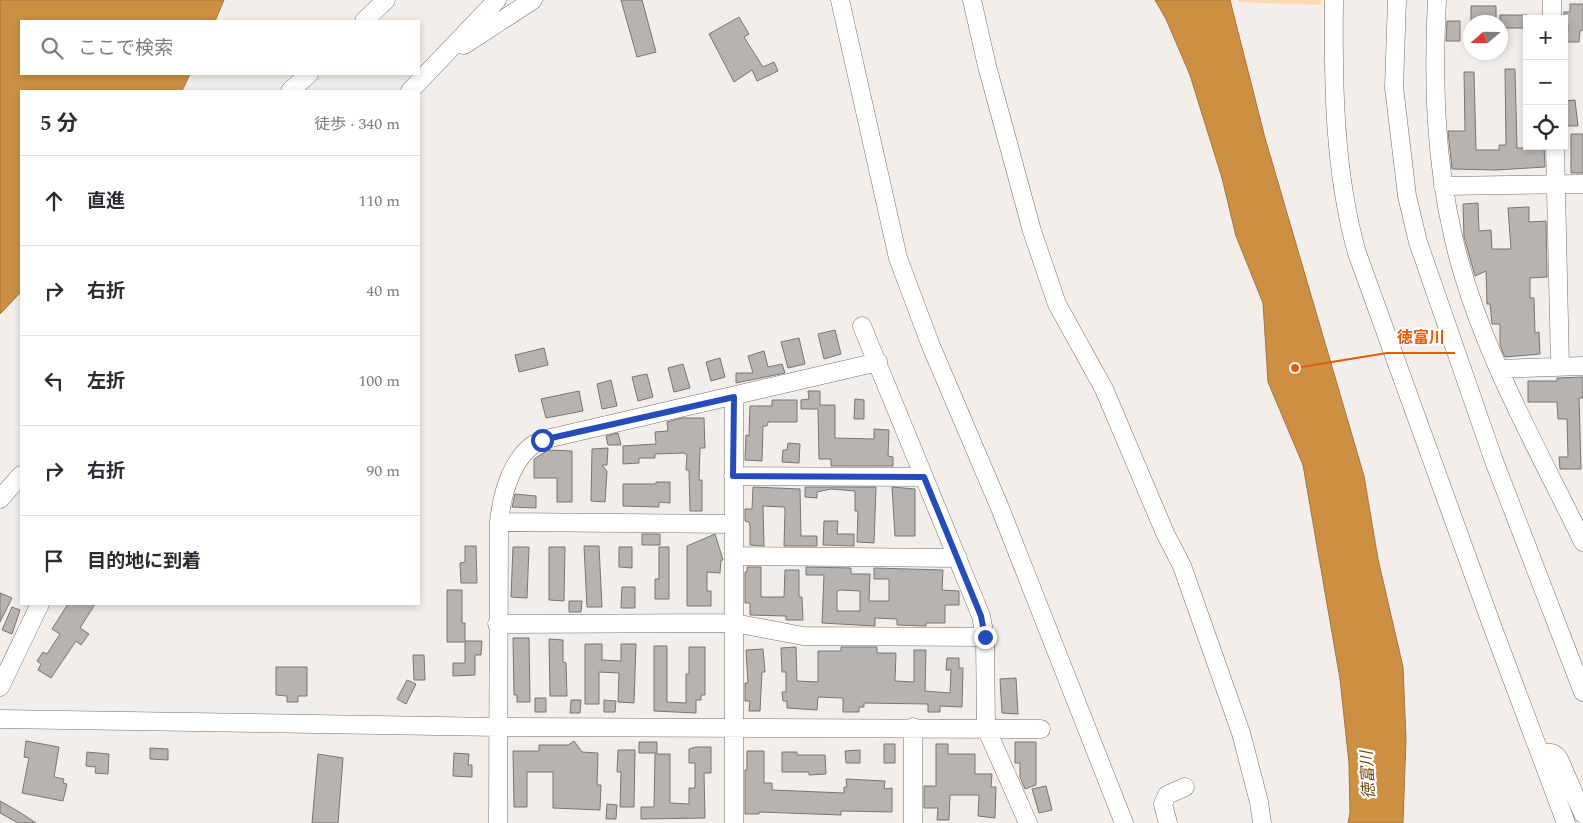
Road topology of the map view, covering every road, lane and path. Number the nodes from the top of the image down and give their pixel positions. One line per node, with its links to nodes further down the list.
1 (386, 0): 11 (street)
2 (497, 0): 12 (street)
3 (533, 0): 12 (street)
4 (840, 0): 54 (street)
5 (972, 0): 56 (street)
6 (1334, 0): 47 (street)
7 (1397, 0): 40 (street)
8 (1437, 0): 19 (street)
9 (1552, 0): 10 (street)
10 (1552, 15)
11 (365, 20)
12 (445, 57): 15 (street)
13 (308, 75): 14 (street)
14 (291, 90)
15 (411, 90)
16 (1555, 150): 17 (street)
17 (1556, 184): 18 (street); 19 (street); 22 (street)
18 (1583, 184)
19 (1443, 186): 24 (street)
20 (862, 326): 21 (street)
21 (878, 362): 25 (street); 28 (street)
22 (1560, 366): 23 (street); 24 (street)
23 (1583, 366)
24 (1499, 369): 32 (street)
25 (734, 397): 27 (street); 30 (street)
26 (20, 476): 29 (street)
27 (733, 476): 28 (street); 31 (street)
28 (924, 477): 34 (street)
29 (0, 499)
30 (499, 522): 31 (street); 37 (street)
31 (733, 524): 33 (street)
32 (1583, 542)
33 (734, 556): 34 (street); 36 (street)
34 (958, 558): 38 (street)
35 (40, 605): 39 (street)
36 (734, 623): 37 (street); 38 (street); 44 (street)
37 (498, 624): 42 (street)
38 (985, 637): 45 (street)
39 (0, 687)
40 (1583, 692)
41 (0, 719): 42 (street)
42 (498, 727): 44 (street); 50 (street)
43 (913, 727): 44 (street); 45 (street); 52 (street)
44 (734, 728): 51 (street)
45 (986, 728): 46 (street); 53 (street)
46 (1041, 729)
47 (1541, 755): 49 (street); 57 (street)
48 (1184, 787): 55 (street)
49 (1583, 814)
50 (498, 823)
51 (734, 823)
52 (913, 823)
53 (1028, 823)
54 (1124, 823)
55 (1168, 823)
56 (1262, 823)
57 (1566, 823)

